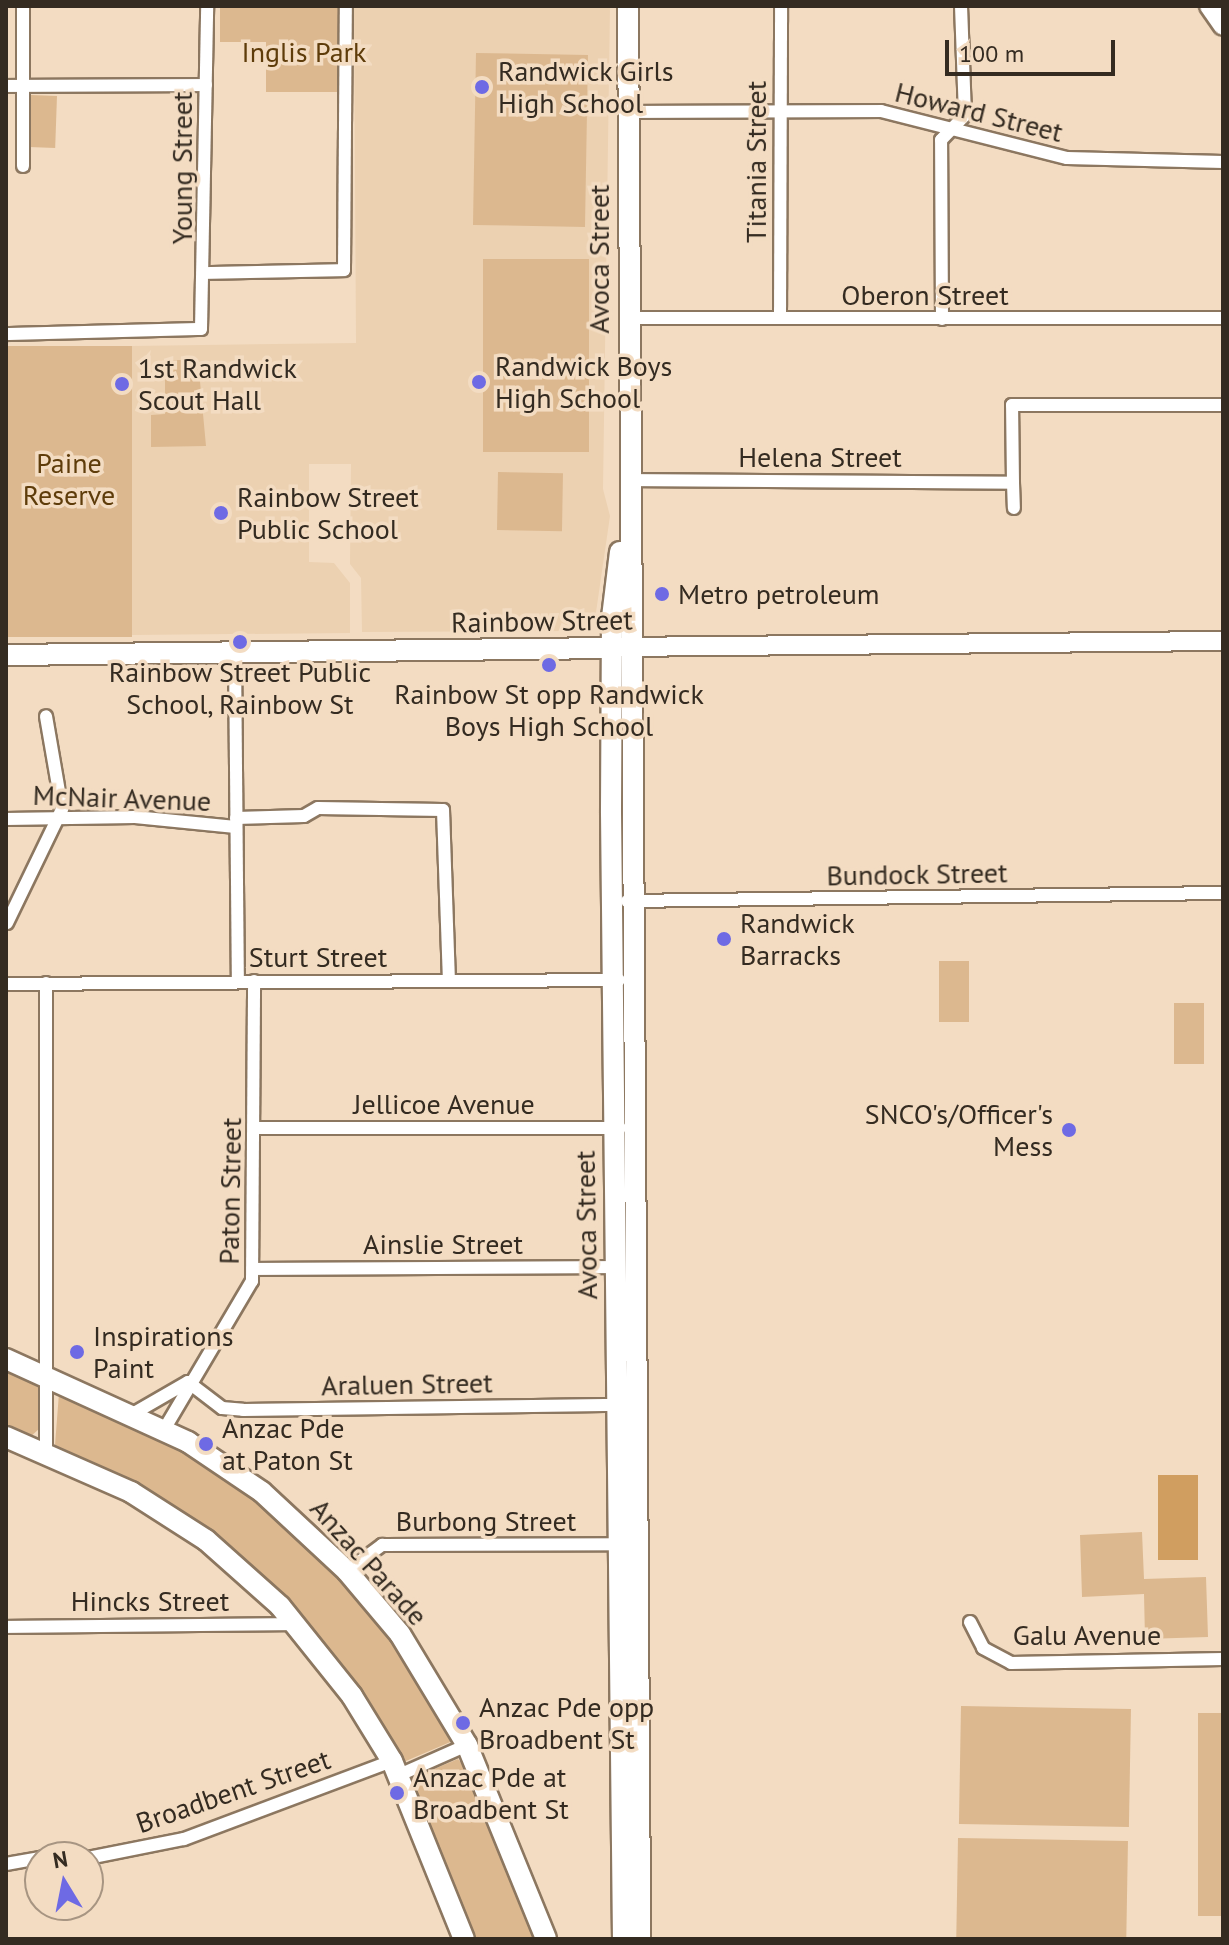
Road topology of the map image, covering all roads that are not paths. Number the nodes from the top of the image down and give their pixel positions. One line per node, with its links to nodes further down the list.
1 (23, 6): 11 (street)
2 (207, 6): 9 (street, Young Street)
3 (346, 6): 17 (street)
4 (628, 6): 12 (main road, Avoca Street)
5 (781, 6): 13 (street, Titania Street)
6 (961, 6): 14 (street)
7 (1209, 6): 8 (street)
8 (1223, 26)
9 (206, 85): 11 (street); 17 (street, Young Street)
10 (6, 86): 11 (street)
11 (23, 86): 16 (street)
12 (627, 112): 13 (street, Howard Street); 18 (main road, Avoca Street)
13 (780, 113): 14 (street, Howard Street); 19 (street, Titania Street)
14 (950, 128): 15 (street, Howard Street); 21 (street)
15 (1223, 162)
16 (23, 166)
17 (206, 273): 22 (street, Young Street)
18 (627, 318): 19 (street, Oberon Street); 24 (main road, Avoca Street)
19 (780, 318): 21 (street, Oberon Street)
20 (1223, 318): 21 (street, Oberon Street)
21 (942, 319)
22 (6, 334)
23 (1223, 405): 25 (street)
24 (627, 480): 25 (street, Helena Street); 28 (main road, Avoca Street)
25 (1013, 483): 26 (street)
26 (1014, 508)
27 (1223, 641): 28 (street, Rainbow Street)
28 (620, 647): 29 (main road, Rainbow Street); 36 (main road, Avoca Street)
29 (235, 653): 30 (main road, Rainbow Street); 34 (street)
30 (6, 655)
31 (46, 716): 32 (street)
32 (59, 818): 33 (street, McNair Avenue); 34 (street, McNair Avenue); 37 (street)
33 (6, 819)
34 (236, 823): 39 (street); 41 (street, McNair Avenue)
35 (1223, 893): 36 (street, Bundock Street)
36 (620, 901): 38 (main road, Avoca Street)
37 (7, 923)
38 (620, 980): 41 (street, Sturt Street); 45 (main road, Avoca Street)
39 (238, 981): 40 (street, Sturt Street); 42 (street, Sturt Street)
40 (254, 981): 41 (street, Sturt Street); 44 (street, Paton Street)
41 (449, 981)
42 (46, 983): 43 (street, Sturt Street); 49 (street)
43 (6, 984)
44 (255, 1128): 45 (street, Jellicoe Avenue); 47 (street, Paton Street)
45 (622, 1128): 46 (main road, Avoca Street)
46 (624, 1267): 47 (street, Ainslie Street); 51 (main road, Avoca Street)
47 (254, 1269): 50 (street, Paton Street)
48 (6, 1359): 49 (main road, Anzac Parade)
49 (49, 1374): 52 (main road, Anzac Parade); 55 (street)
50 (188, 1382): 51 (street, Araluen Street); 52 (street, Paton Street); 53 (street, Paton Street)
51 (626, 1405): 56 (main road, Avoca Street)
52 (136, 1412): 53 (main road, Anzac Parade)
53 (165, 1428): 57 (main road, Anzac Parade)
54 (6, 1437): 55 (main road)
55 (46, 1454): 59 (main road)
56 (627, 1544): 57 (street, Burbong Street); 65 (main road, Avoca Street)
57 (347, 1571): 62 (main road, Anzac Parade)
58 (970, 1622): 61 (street, Galu Avenue)
59 (295, 1624): 60 (street, Hincks Street); 63 (main road)
60 (6, 1627)
61 (1223, 1659)
62 (467, 1745): 63 (street, Broadbent Street); 67 (main road, Anzac Parade)
63 (395, 1768): 64 (street, Broadbent Street); 66 (main road)
64 (104, 1855)
65 (631, 1860): 68 (main road, Avoca Street); 69 (main road, Avoca Street)
66 (464, 1939)
67 (546, 1939)
68 (623, 1939)
69 (640, 1939)

